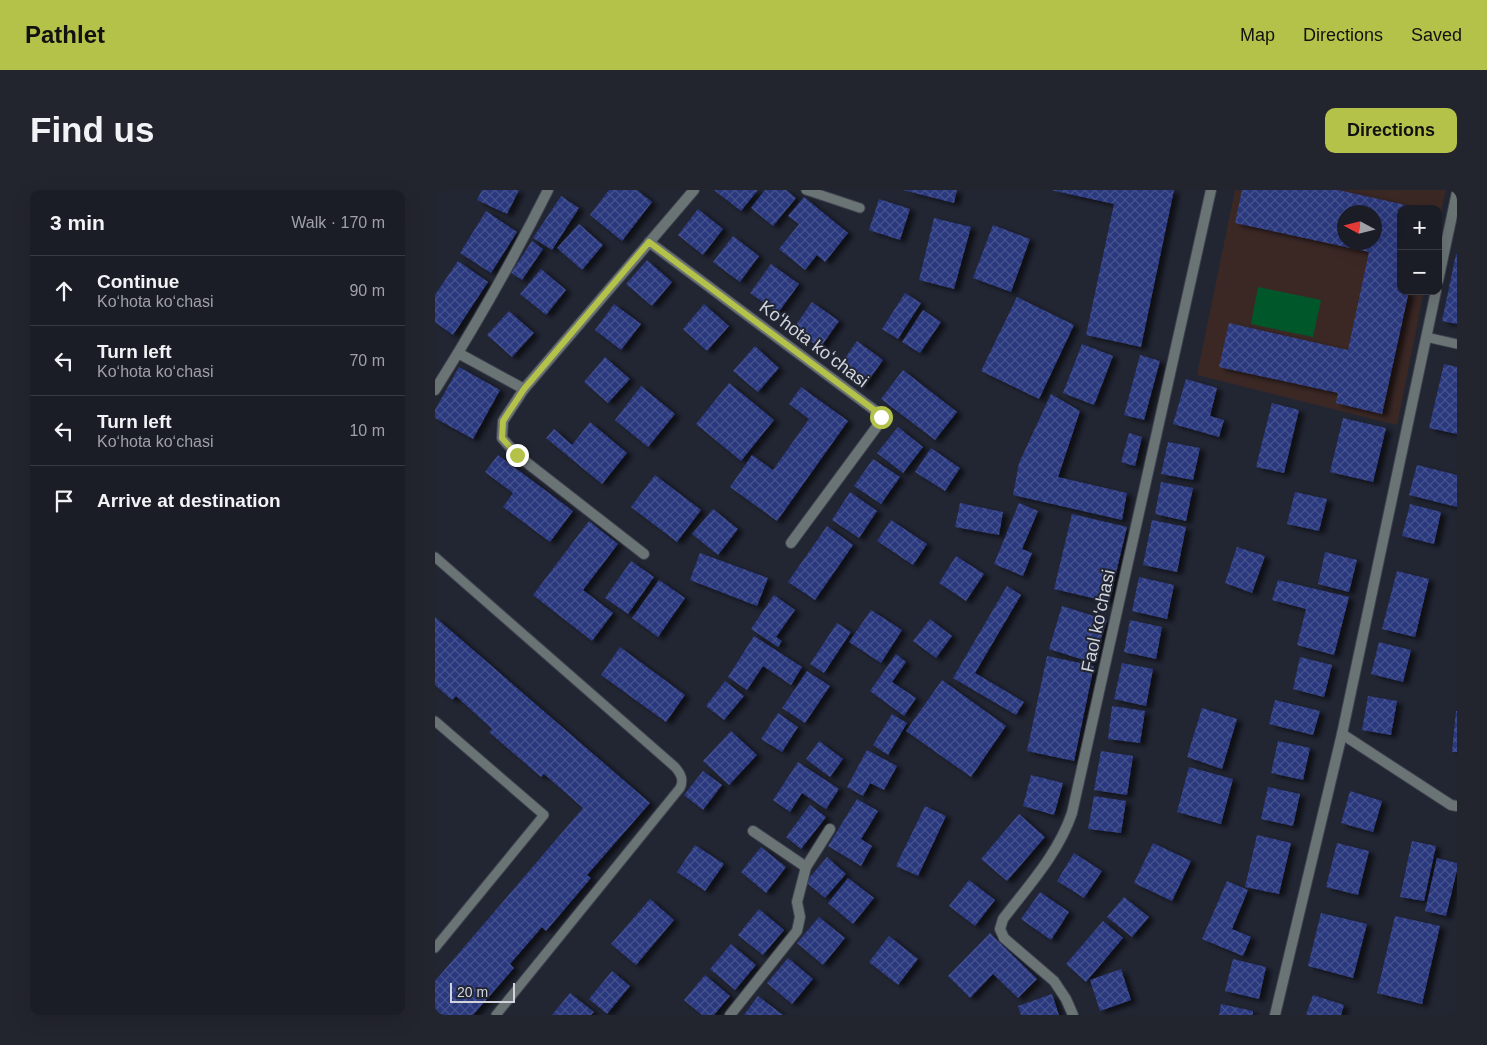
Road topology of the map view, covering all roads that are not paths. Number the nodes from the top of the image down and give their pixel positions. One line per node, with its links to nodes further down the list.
1 (548, 190): 12 (street)
2 (694, 190): 7 (street)
3 (806, 190): 6 (lane)
4 (1211, 190): 27 (street, Faol ko'chasi)
5 (1457, 192): 8 (street)
6 (860, 208)
7 (649, 242): 13 (street); 15 (street, Koʻhota koʻchasi)
8 (1442, 262)
9 (1435, 295): 10 (street)
10 (1426, 337): 11 (lane); 19 (street)
11 (1457, 344)
12 (459, 353): 13 (street); 14 (street)
13 (524, 389): 16 (street)
14 (435, 390)
15 (791, 543)
16 (644, 554)
17 (435, 557): 25 (lane)
18 (435, 721): 24 (lane)
19 (1343, 734): 20 (street); 28 (street)
20 (1457, 806)
21 (830, 829): 23 (street)
22 (753, 831): 23 (street)
23 (806, 868): 26 (street)
24 (435, 948)
25 (496, 1015)
26 (730, 1015)
27 (1073, 1015)
28 (1275, 1015)

